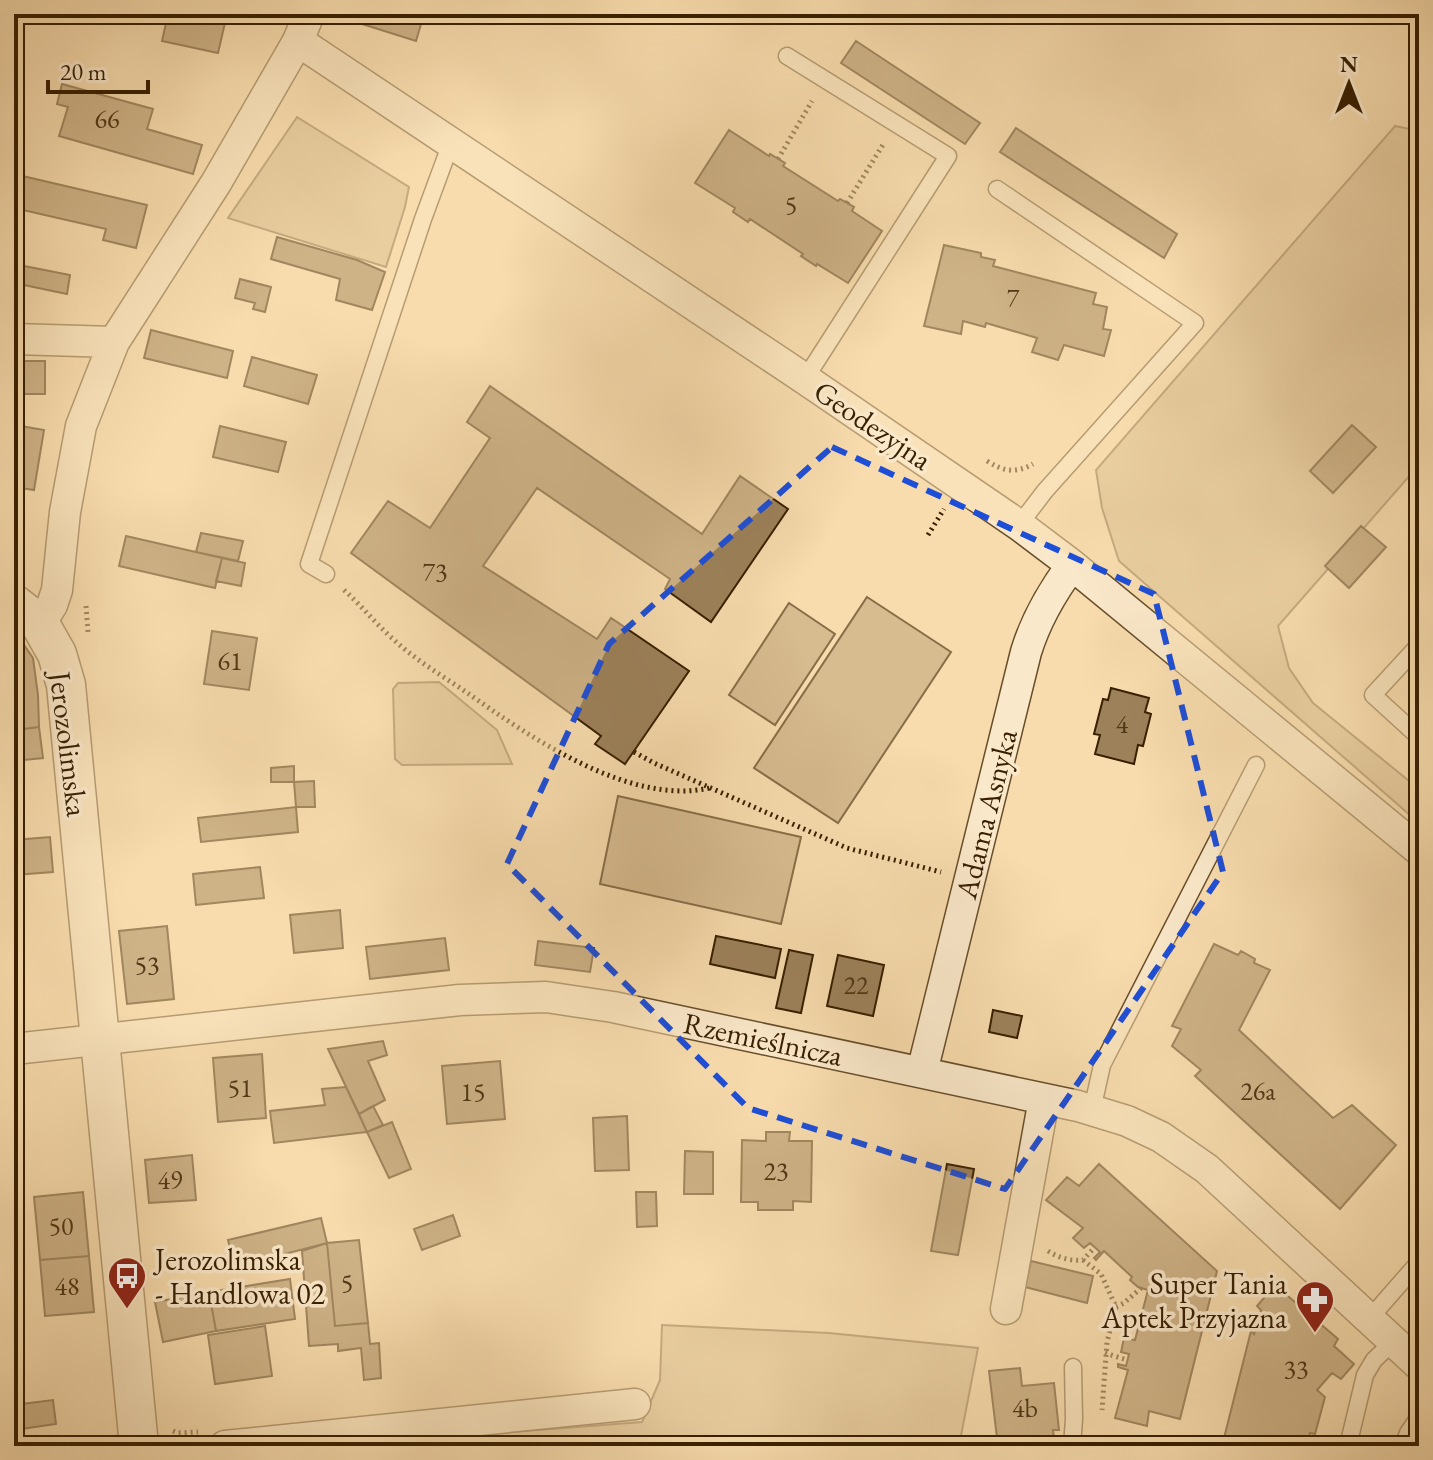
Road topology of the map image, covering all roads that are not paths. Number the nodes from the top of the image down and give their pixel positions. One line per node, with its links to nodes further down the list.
1 (304, 27): 3 (street, Geodezyjna); 6 (street, Jerozolimska)
2 (787, 56): 7 (lane)
3 (451, 143): 7 (street, Geodezyjna); 10 (lane)
4 (997, 189): 8 (lane)
5 (14, 339): 6 (street)
6 (114, 342): 11 (street, Jerozolimska)
7 (805, 379): 8 (street, Geodezyjna)
8 (1019, 525): 9 (street, Geodezyjna)
9 (1072, 565): 15 (street, Geodezyjna); 18 (street, Adama Asnyka)
10 (326, 574)
11 (27, 614): 16 (street, Jerozolimska)
12 (1419, 645): 13 (lane)
13 (1419, 737)
14 (1256, 765): 20 (lane)
15 (1419, 850)
16 (100, 1039): 17 (street, Rzemieślnicza); 18 (street, Rzemieślnicza); 29 (street, Jerozolimska)
17 (14, 1049)
18 (922, 1072): 19 (street, Rzemieślnicza)
19 (1044, 1099): 20 (street, Rzemieślnicza); 22 (street)
20 (1092, 1110): 23 (street, Rzemieślnicza)
21 (1419, 1262): 23 (lane)
22 (1006, 1309)
23 (1370, 1318): 24 (street, Rzemieślnicza)
24 (1394, 1341): 25 (street, Rzemieślnicza); 33 (lane)
25 (1419, 1365)
26 (1073, 1367): 32 (lane)
27 (635, 1404): 30 (street)
28 (1419, 1417): 31 (lane)
29 (153, 1437)
30 (218, 1438)
31 (1410, 1442)
32 (1072, 1446)
33 (1348, 1446)

